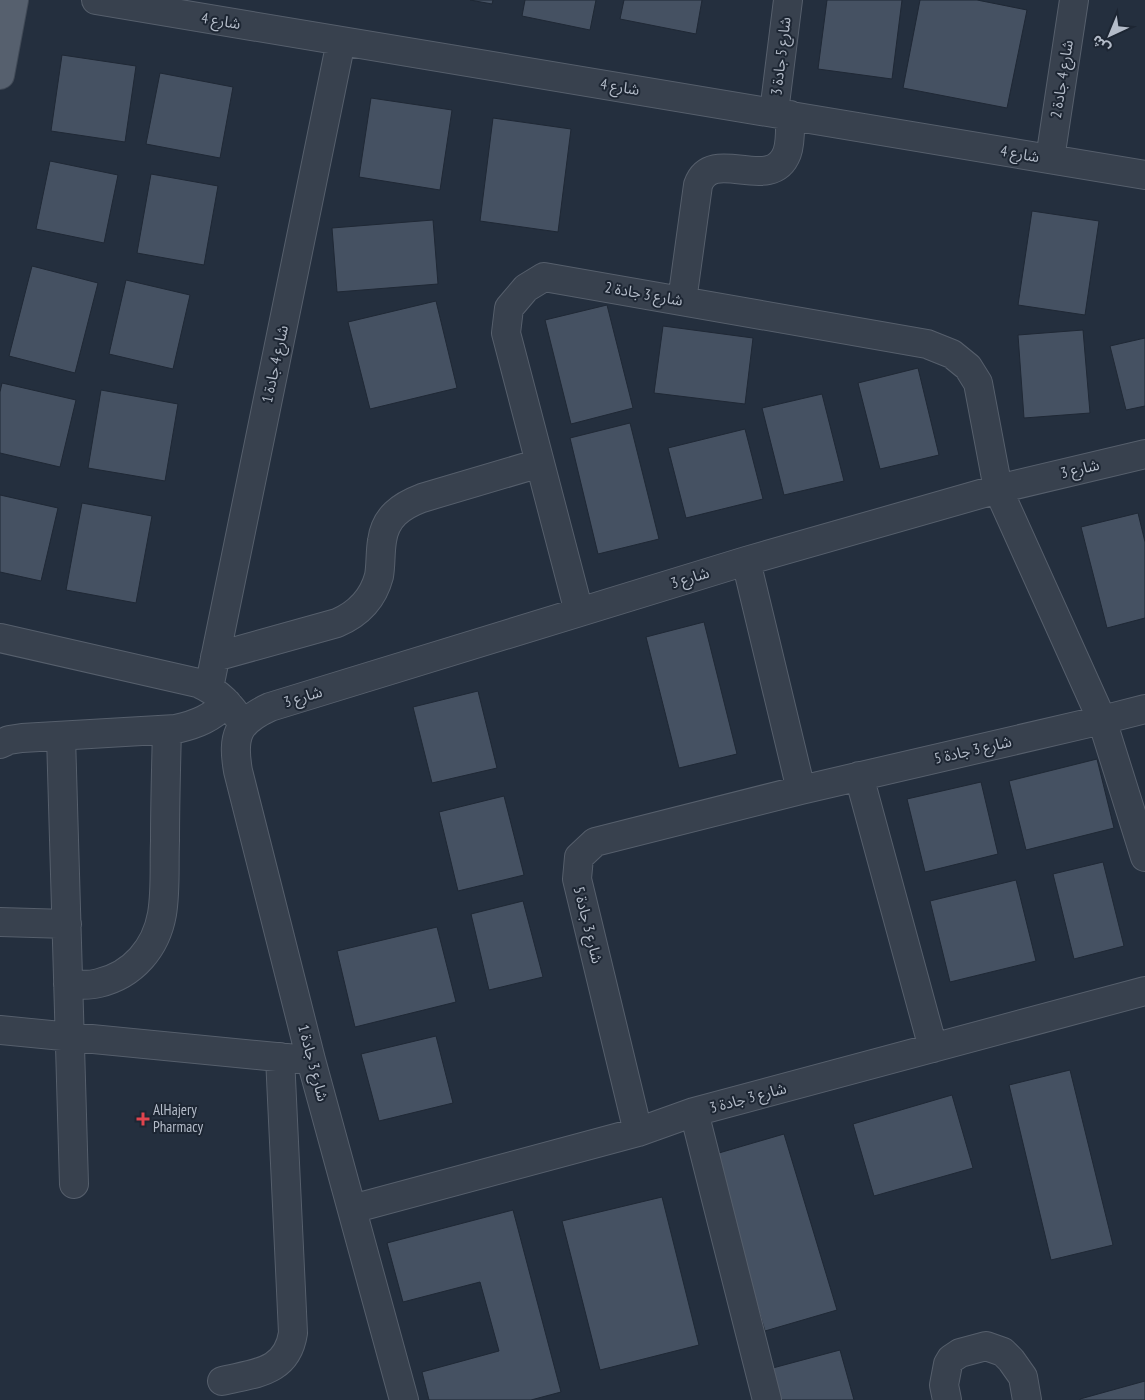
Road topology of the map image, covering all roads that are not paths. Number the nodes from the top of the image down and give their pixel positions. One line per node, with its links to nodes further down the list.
1 (14, 0): 6 (main road)
2 (96, 0): 5 (street, شارع 4)
3 (788, 0): 7 (street, شارع 5 جادة 3)
4 (1074, 0): 8 (street, شارع 4 جادة 2)
5 (341, 40): 7 (street, شارع 4); 17 (street, شارع 4 جادة 1)
6 (0, 75)
7 (782, 114): 8 (street, شارع 4); 10 (street, شارع 5 جادة 3)
8 (1050, 159): 9 (street, شارع 4)
9 (1145, 175)
10 (682, 301): 12 (street, شارع 3 جادة 2); 13 (street, شارع 3 جادة 2)
11 (1145, 454): 13 (street, شارع 3)
12 (540, 463): 15 (street, شارع 3 جادة 2); 17 (street)
13 (998, 489): 14 (street, شارع 3); 20 (street, شارع 3 جادة 2)
14 (746, 561): 15 (street, شارع 3); 25 (street)
15 (579, 612): 18 (street, شارع 3)
16 (0, 638): 18 (street)
17 (216, 657): 18 (street, شارع 4 جادة 1)
18 (226, 705): 21 (street, شارع 3); 35 (street, شارع 3 جادة 1)
19 (1145, 709): 20 (street, شارع 3 جادة 5)
20 (1102, 720): 24 (street, شارع 3 جادة 5); 26 (street, شارع 3 جادة 2)
21 (167, 730): 22 (street, شارع 3); 29 (street)
22 (61, 736): 23 (street, شارع 3); 28 (street)
23 (0, 744)
24 (859, 776): 25 (street, شارع 3 جادة 5); 33 (street)
25 (801, 790): 37 (street, شارع 3 جادة 5)
26 (1145, 857)
27 (0, 922): 28 (street)
28 (67, 924): 29 (street)
29 (68, 984): 32 (street)
30 (1145, 991): 33 (street, شارع 3 جادة 3)
31 (0, 1030): 32 (street)
32 (70, 1036): 34 (street); 38 (street)
33 (933, 1048): 36 (street, شارع 3 جادة 3)
34 (280, 1057): 35 (street); 40 (street)
35 (311, 1060): 39 (street, شارع 3 جادة 1)
36 (694, 1112): 37 (street, شارع 3 جادة 3); 42 (street)
37 (638, 1132): 39 (street, شارع 3 جادة 3)
38 (74, 1184)
39 (352, 1210): 41 (street, شارع 3 جادة 1)
40 (222, 1381)
41 (404, 1400)
42 (767, 1400)
43 (947, 1400): 44 (street)
44 (1027, 1400)

